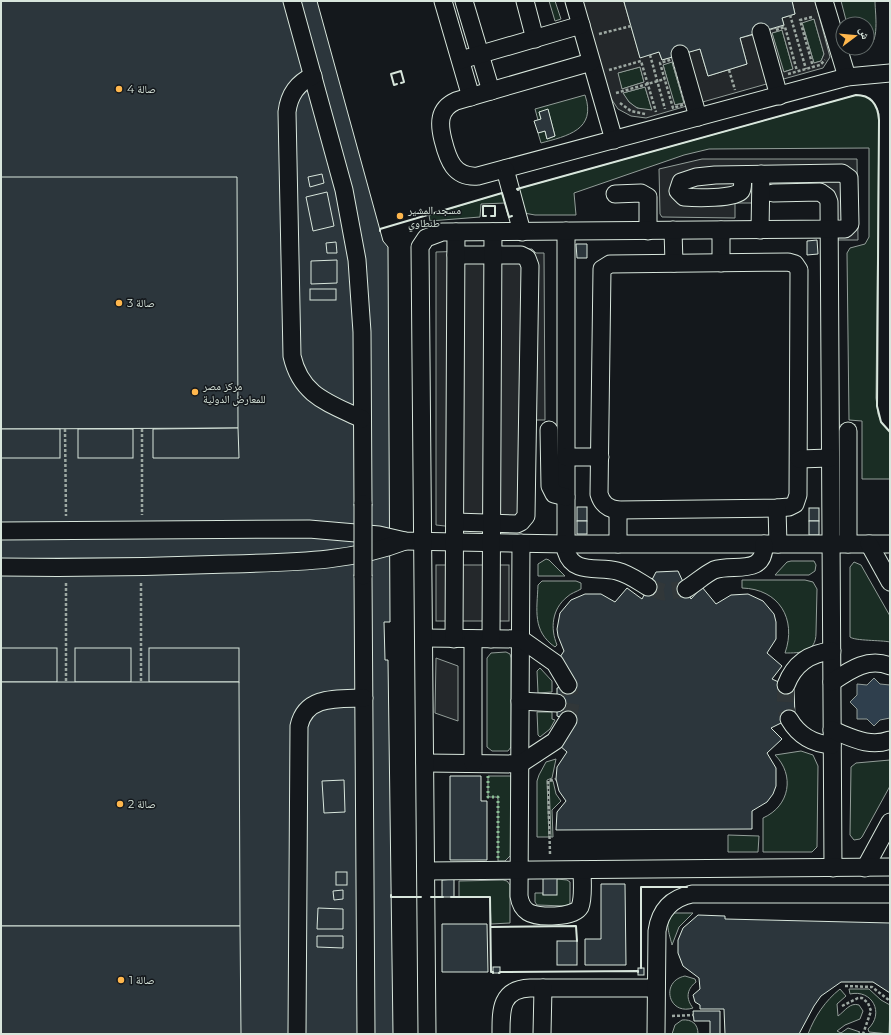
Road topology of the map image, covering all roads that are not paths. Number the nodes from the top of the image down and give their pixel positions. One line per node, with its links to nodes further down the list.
1 (292, 1): 15 (lane)
2 (443, 1): 12 (lane)
3 (464, 1): 11 (lane)
4 (524, 1): 9 (lane)
5 (574, 1): 7 (lane)
6 (820, 8): 16 (lane)
7 (583, 32): 9 (lane); 13 (lane)
8 (761, 32): 18 (lane)
9 (536, 39): 11 (lane)
10 (680, 54): 20 (lane)
11 (480, 55): 12 (lane); 17 (lane)
12 (461, 60): 19 (lane)
13 (591, 62): 17 (lane); 21 (lane)
14 (890, 73): 16 (lane)
15 (313, 76): 40 (lane); 40 (lane)
16 (847, 77): 18 (lane)
17 (491, 91): 19 (lane)
18 (779, 96): 20 (lane)
19 (472, 97): 22 (lane)
20 (698, 117): 21 (lane)
21 (614, 140): 22 (lane)
22 (505, 169): 34 (lane)
23 (761, 174): 24 (lane); 27 (lane); 30 (lane)
24 (742, 175)
25 (773, 193): 27 (lane)
26 (615, 194): 31 (lane)
27 (829, 229): 30 (lane); 45 (lane)
28 (673, 230): 29 (lane); 31 (lane); 39 (lane)
29 (721, 230): 30 (lane); 38 (lane)
30 (760, 230)
31 (648, 231): 35 (lane)
32 (456, 232): 33 (lane); 36 (lane); 54 (lane)
33 (493, 232): 34 (lane); 37 (lane)
34 (522, 232): 35 (lane)
35 (566, 232): 43 (lane)
36 (456, 255): 37 (lane); 50 (lane)
37 (493, 255): 51 (lane); 51 (lane)
38 (721, 263): 39 (lane); 46 (lane)
39 (674, 264): 44 (lane)
40 (362, 419): 79 (lane, bridge)
41 (548, 430): 47 (lane)
42 (848, 431): 62 (lane)
43 (566, 456): 44 (lane); 47 (lane)
44 (600, 457): 49 (lane)
45 (830, 458): 46 (lane); 61 (lane)
46 (798, 459): 48 (lane)
47 (566, 497): 58 (lane)
48 (778, 508): 49 (lane); 60 (lane)
49 (618, 510): 59 (lane)
50 (455, 522): 51 (lane); 55 (lane)
51 (492, 523): 56 (lane)
52 (1, 531): 53 (lane)
53 (405, 541): 54 (lane); 65 (lane)
54 (423, 542): 55 (lane); 69 (lane)
55 (455, 542): 56 (lane); 70 (lane)
56 (491, 543): 57 (lane); 72 (lane)
57 (521, 543): 58 (lane); 73 (lane)
58 (566, 544): 59 (lane); 67 (lane)
59 (618, 544): 60 (lane)
60 (771, 544): 61 (lane); 68 (lane)
61 (831, 544): 62 (lane); 74 (lane)
62 (848, 544): 63 (lane)
63 (869, 544): 64 (lane); 66 (lane)
64 (890, 544)
65 (1, 567)
66 (890, 582)
67 (648, 587)
68 (686, 589)
69 (424, 638): 70 (lane); 86 (lane)
70 (454, 638): 71 (lane)
71 (473, 639): 72 (lane); 87 (lane)
72 (491, 639): 73 (lane)
73 (521, 639): 77 (lane); 80 (lane)
74 (832, 651): 76 (lane); 78 (lane)
75 (890, 666): 76 (lane)
76 (832, 682): 84 (lane)
77 (568, 685)
78 (786, 685)
79 (364, 698): 99 (lane); 100 (lane)
80 (520, 702): 81 (lane); 88 (lane)
81 (557, 703)
82 (789, 719): 84 (lane)
83 (568, 720): 88 (lane)
84 (832, 737): 85 (lane); 91 (lane)
85 (890, 740)
86 (425, 763): 87 (lane); 95 (lane)
87 (472, 763): 88 (lane)
88 (520, 764): 93 (lane)
89 (888, 828): 92 (lane)
90 (890, 867): 92 (lane)
91 (833, 868): 92 (lane); 94 (lane)
92 (865, 868)
93 (520, 870): 94 (lane); 94 (lane); 95 (lane)
94 (582, 870)
95 (426, 871): 101 (lane)
96 (890, 894): 98 (lane)
97 (543, 988): 98 (lane); 102 (lane); 103 (lane)
98 (656, 988): 104 (lane)
99 (297, 1034)
100 (366, 1034)
101 (427, 1034)
102 (501, 1034)
103 (542, 1034)
104 (656, 1034)

